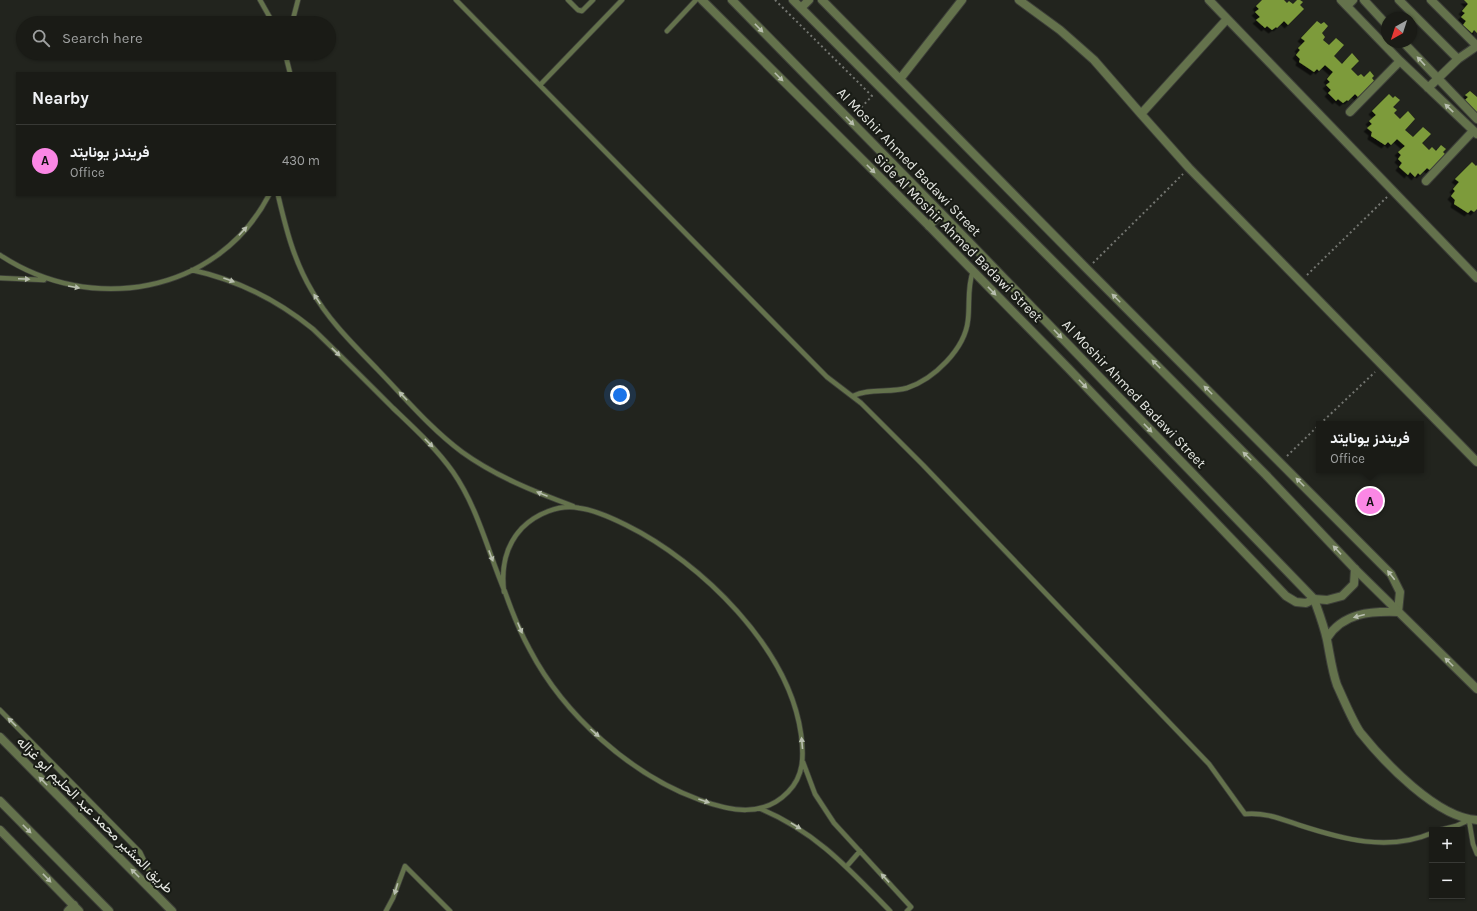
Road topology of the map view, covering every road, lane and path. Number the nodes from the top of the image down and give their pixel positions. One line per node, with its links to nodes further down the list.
1 (260, 0): 22 (lane)
2 (298, 0): 23 (lane)
3 (456, 0): 35 (lane)
4 (568, 0): 5 (lane)
5 (593, 0)
6 (622, 0): 35 (lane)
7 (696, 0): 26 (lane)
8 (702, 0): 48 (street, Side Al Moshir Ahmed Badawi Street, one-way to 48)
9 (732, 0): 40 (street, Al Moshir Ahmed Badawi Street, one-way to 40)
10 (776, 0): 40 (path)
11 (794, 0): 21 (street)
12 (809, 0): 21 (street)
13 (822, 0): 34 (street)
14 (962, 0): 34 (street)
15 (1019, 0): 38 (street)
16 (1209, 0): 25 (street)
17 (1364, 0): 24 (street)
18 (1399, 0): 29 (street)
19 (1431, 0): 27 (street)
20 (1347, 2): 31 (street)
21 (801, 8): 64 (street, one-way to 21)
22 (269, 16)
23 (294, 16)
24 (1381, 18)
25 (1227, 19): 38 (street); 44 (street)
26 (667, 31)
27 (1477, 46): 29 (street)
28 (1409, 48): 33 (street, one-way to 28)
29 (1458, 59): 33 (street)
30 (287, 60): 32 (lane)
31 (1400, 61): 36 (street); 37 (street)
32 (290, 72)
33 (1438, 78): 36 (street); 39 (street)
34 (900, 79): 50 (street)
35 (540, 85): 58 (lane)
36 (1428, 88): 41 (street, one-way to 36)
37 (1350, 112)
38 (1141, 114): 42 (street)
39 (1477, 119)
40 (850, 120): 47 (street, Al Moshir Ahmed Badawi Street, one-way to 47)
41 (1475, 133): 43 (street)
42 (1189, 168): 50 (path); 56 (street)
43 (1426, 181)
44 (1394, 191): 53 (street); 56 (path)
45 (268, 196): 51 (lane, one-way to 45)
46 (278, 196): 63 (lane, one-way to 46)
47 (941, 214): 48 (street); 66 (street, Al Moshir Ahmed Badawi Street, one-way to 66)
48 (929, 226): 52 (street, Side Al Moshir Ahmed Badawi Street)
49 (0, 255): 55 (lane)
50 (1087, 269): 61 (street, one-way to 50)
51 (192, 270): 55 (lane, one-way to 51); 65 (lane, one-way to 65)
52 (973, 271): 58 (lane); 66 (street, Side Al Moshir Ahmed Badawi Street, one-way to 66)
53 (1477, 277)
54 (0, 278): 55 (lane, one-way to 55)
55 (47, 280)
56 (1300, 282): 57 (street)
57 (1381, 366): 59 (path); 62 (street)
58 (852, 396): 78 (lane)
59 (1324, 421)
60 (1316, 429): 61 (path)
61 (1280, 462): 67 (street, one-way to 61)
62 (1477, 462)
63 (579, 508): 65 (lane); 72 (lane, one-way to 63)
64 (1355, 569): 66 (street, Side Al Moshir Ahmed Badawi Street); 67 (street)
65 (504, 592): 74 (lane, one-way to 74)
66 (1314, 599): 68 (street, Al Moshir Ahmed Badawi Street)
67 (1398, 612): 68 (street, one-way to 68); 69 (street, one-way to 67)
68 (1327, 638): 75 (street, Al Moshir Ahmed Badawi Street)
69 (1477, 689)
70 (0, 710): 82 (lane, one-way to 70)
71 (0, 737): 82 (street, طريق المشير محمد عبد الحليم ابو غزاله, one-way to 71)
72 (803, 761): 74 (lane); 79 (lane)
73 (0, 801): 84 (street, one-way to 84)
74 (761, 809): 81 (lane, one-way to 81)
75 (1473, 820): 76 (lane); 80 (lane)
76 (1452, 827)
77 (0, 830): 83 (street, one-way to 83)
78 (1429, 834)
79 (860, 852): 81 (lane); 89 (lane, one-way to 79)
80 (1477, 854)
81 (847, 866): 88 (lane)
82 (149, 888): 85 (street, طريق المشير محمد عبد الحليم ابو غزاله)
83 (74, 909)
84 (109, 911)
85 (172, 911)
86 (386, 911): 87 (lane, one-way to 86)
87 (450, 911)
88 (890, 911)
89 (907, 911)

